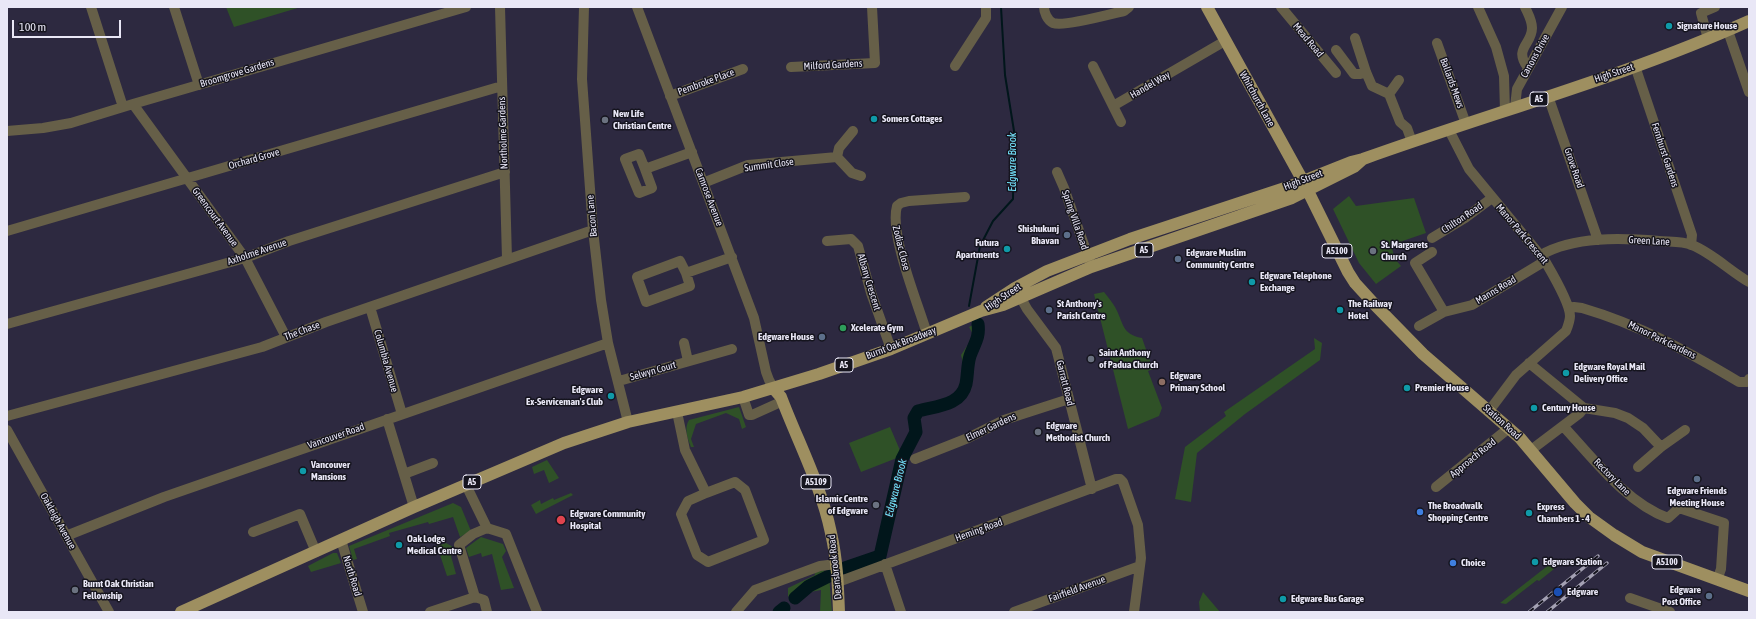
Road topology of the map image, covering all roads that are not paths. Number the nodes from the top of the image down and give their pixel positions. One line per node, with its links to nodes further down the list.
1 (91, 7): 40 (street, Greencourt Avenue)
2 (174, 7): 34 (street)
3 (466, 7): 34 (street, Broomgrove Gardens)
4 (500, 7): 35 (street, Northolme Gardens)
5 (584, 7): 60 (street, Bacon Lane)
6 (637, 7): 38 (street, Camrose Avenue)
7 (872, 7): 28 (street, Milford Gardens)
8 (986, 7): 25 (street)
9 (1044, 7): 10 (street)
10 (1129, 7)
11 (1207, 7): 22 (main road, Whitchurch Lane)
12 (1281, 7): 32 (street, Mead Road)
13 (1478, 7): 42 (street)
14 (1525, 7): 29 (street)
15 (1562, 7): 29 (street, Canons Drive)
16 (1715, 7): 17 (street)
17 (1701, 10): 21 (street)
18 (1749, 22): 19 (main road, A5)
19 (1728, 31): 21 (main road, High Street / A5); 36 (street)
20 (1355, 38): 31 (street)
21 (1708, 39): 27 (main road, High Street / A5)
22 (1225, 41): 41 (street, Handel Way); 57 (main road, Whitchurch Lane)
23 (1437, 43): 44 (street, Ballards Mews)
24 (1336, 50): 31 (street)
25 (955, 66)
26 (1093, 66): 41 (street)
27 (1635, 66): 39 (main road, High Street / A5); 65 (street, Fernhurst Gardens)
28 (791, 67)
29 (1528, 68): 42 (street, Canons Drive)
30 (743, 69): 38 (street, Pembroke Place)
31 (1366, 72): 37 (street)
32 (1336, 73)
33 (1399, 80): 37 (street)
34 (199, 84): 40 (street, Broomgrove Gardens)
35 (502, 86): 52 (street, Northolme Gardens); 55 (street, Orchard Grove)
36 (1749, 92)
37 (1389, 94): 48 (street)
38 (670, 96): 49 (street, Camrose Avenue)
39 (1548, 96): 42 (main road, High Street / A5); 63 (street, Grove Road)
40 (128, 105): 46 (street, Broomgrove Gardens); 55 (street, Greencourt Avenue)
41 (1112, 106): 43 (street)
42 (1510, 109): 44 (main road, High Street / A5)
43 (1121, 122)
44 (1466, 124): 45 (main road, High Street / A5)
45 (1449, 130): 48 (main road, High Street / A5); 59 (street, Manor Park Crescent)
46 (7, 131)
47 (849, 135): 50 (street)
48 (1412, 142): 57 (main road, High Street / A5)
49 (692, 152): 51 (street); 56 (street, Camrose Avenue)
50 (837, 158): 54 (street); 56 (street, Summit Close)
51 (645, 169)
52 (505, 172): 69 (street, Axholme Avenue); 71 (street, Northolme Gardens)
53 (1057, 172): 67 (street, Spring Villa Road)
54 (861, 176)
55 (187, 179): 61 (street, Orchard Grove); 69 (street, Greencourt Avenue)
56 (703, 183): 68 (street, Camrose Avenue)
57 (1305, 185): 67 (main road, High Street / A5); 72 (main road, High Street / A5); 97 (main road, Station Road / A5100)
58 (965, 197): 82 (street, Zodiac Close)
59 (1492, 198): 62 (street, Chilton Road); 70 (street, Manor Park Crescent)
60 (592, 230): 71 (street, The Chase); 84 (street, Bacon Lane)
61 (7, 231)
62 (1432, 238)
63 (1598, 240): 65 (street, Green Lane); 70 (street, Green Lane)
64 (827, 241): 87 (street, Albany Crescent)
65 (1691, 245): 74 (street, Green Lane)
66 (1432, 252): 79 (street)
67 (1087, 255): 72 (street, Spring Villa Road); 75 (main road, High Street / A5)
68 (732, 257): 73 (street); 92 (street, Camrose Avenue)
69 (246, 258): 80 (street, Axholme Avenue); 83 (street, Greencourt Avenue)
70 (1543, 258): 77 (street, Manor Park Crescent); 79 (street, Manns Road)
71 (507, 259): 76 (street, The Chase)
72 (1091, 267): 75 (main road, High Street / A5)
73 (686, 273): 73 (street)
74 (1749, 282)
75 (1018, 293): 78 (main road, High Street / A5); 94 (street, Garratt Road)
76 (370, 307): 83 (street, The Chase); 99 (street, Columbia Avenue)
77 (1569, 308): 89 (street); 90 (street, Manor Park Gardens)
78 (981, 311): 82 (main road, Burnt Oak Broadway / A5)
79 (1444, 312): 81 (street, Manns Road)
80 (7, 324)
81 (1419, 326)
82 (927, 334): 87 (main road, Burnt Oak Broadway / A5)
83 (286, 337): 100 (street, The Chase)
84 (608, 342): 91 (street, Bacon Lane); 99 (street, Vancouver Road)
85 (684, 343): 88 (street, Selwyn Court)
86 (732, 349): 88 (street, Selwyn Court)
87 (891, 349): 92 (main road, Burnt Oak Broadway / A5)
88 (688, 361): 91 (street, Selwyn Court)
89 (1528, 363): 96 (street); 97 (street)
90 (1749, 379)
91 (618, 380): 102 (street, Bacon Lane)
92 (774, 389): 93 (main road, A5); 95 (main road, Deansbrook Road / A5109)
93 (743, 398): 95 (street); 98 (main road, A5)
94 (1069, 399): 109 (street, Elmer Gardens); 115 (street, Garratt Road)
95 (783, 401): 123 (main road, Deansbrook Road / A5109)
96 (1584, 408): 103 (street); 107 (street)
97 (1489, 411): 104 (main road, Station Road / A5100)
98 (677, 412): 102 (main road, A5); 116 (street)
99 (402, 414): 101 (street, Vancouver Road)
100 (7, 416)
101 (387, 419): 112 (street); 120 (street, Vancouver Road)
102 (628, 422): 113 (main road, A5)
103 (1563, 426): 108 (street); 126 (street, Rectory Lane)
104 (1510, 428): 108 (main road, Station Road / A5100); 114 (street, Approach Road)
105 (7, 430): 120 (street, Oakleigh Avenue)
106 (1685, 430): 107 (street)
107 (1661, 447): 111 (street)
108 (1531, 450): 126 (main road, Station Road / A5100)
109 (915, 458)
110 (433, 464): 112 (street)
111 (1638, 467)
112 (404, 474): 117 (street)
113 (466, 485): 117 (main road, A5); 118 (street)
114 (1436, 487)
115 (1092, 489): 124 (street, Heming Road); 125 (street, Heming Road)
116 (706, 493): 116 (street)
117 (414, 507): 121 (main road, A5)
118 (487, 528): 129 (street); 136 (street)
119 (253, 532): 122 (street)
120 (66, 536): 131 (street, Oakleigh Avenue)
121 (340, 540): 122 (main road, A5); 133 (street, North Road)
122 (316, 552): 132 (main road, A5)
123 (836, 564): 127 (main road, Deansbrook Road / A5109); 137 (street)
124 (885, 564): 127 (street, Heming Road); 139 (street)
125 (1140, 566): 140 (street, Fairfield Avenue); 141 (street)
126 (1717, 580): 128 (main road, Station Road / A5100)
127 (838, 582): 138 (main road, Deansbrook Road / A5109)
128 (1749, 591)
129 (475, 598): 134 (street); 135 (street)
130 (1630, 598): 142 (street)
131 (109, 612)
132 (181, 612)
133 (363, 612)
134 (430, 612)
135 (487, 612)
136 (537, 612)
137 (736, 612)
138 (839, 612)
139 (900, 612)
140 (1014, 612)
141 (1134, 612)
142 (1670, 612)

